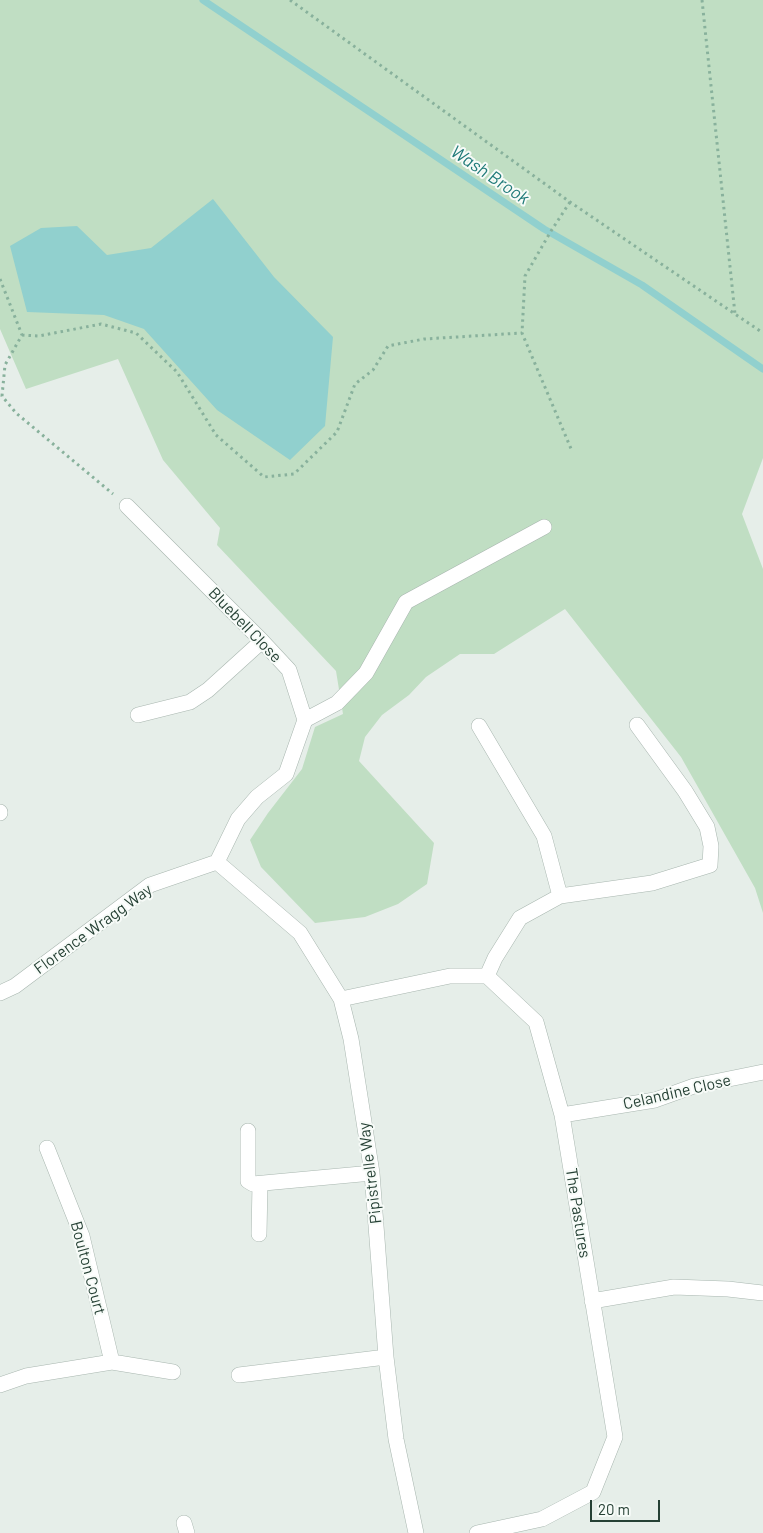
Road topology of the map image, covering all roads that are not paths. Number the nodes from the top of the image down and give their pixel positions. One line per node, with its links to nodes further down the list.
1 (128, 506): 3 (street, Bluebell Close)
2 (544, 527): 5 (street)
3 (262, 641): 4 (street); 5 (street, Bluebell Close)
4 (138, 715)
5 (304, 720): 8 (street)
6 (637, 725): 9 (street)
7 (479, 726): 9 (street)
8 (217, 862): 11 (street, Florence Wragg Way); 12 (street, Pipistrelle Way)
9 (560, 896): 10 (street)
10 (488, 976): 12 (street); 14 (street, The Pastures)
11 (0, 993)
12 (341, 999): 17 (street, Pipistrelle Way)
13 (763, 1072): 14 (street, Celandine Close)
14 (562, 1115): 21 (street, The Pastures)
15 (248, 1131): 18 (street)
16 (46, 1148): 23 (street, Boulton Court)
17 (372, 1173): 18 (street); 22 (street, Pipistrelle Way)
18 (260, 1184): 19 (street)
19 (259, 1234)
20 (763, 1293): 21 (street)
21 (592, 1301): 28 (street, The Pastures)
22 (386, 1357): 25 (street); 27 (street, Pipistrelle Way)
23 (112, 1362): 24 (street); 26 (street)
24 (173, 1372)
25 (239, 1375)
26 (0, 1385)
27 (415, 1533)
28 (477, 1533)

